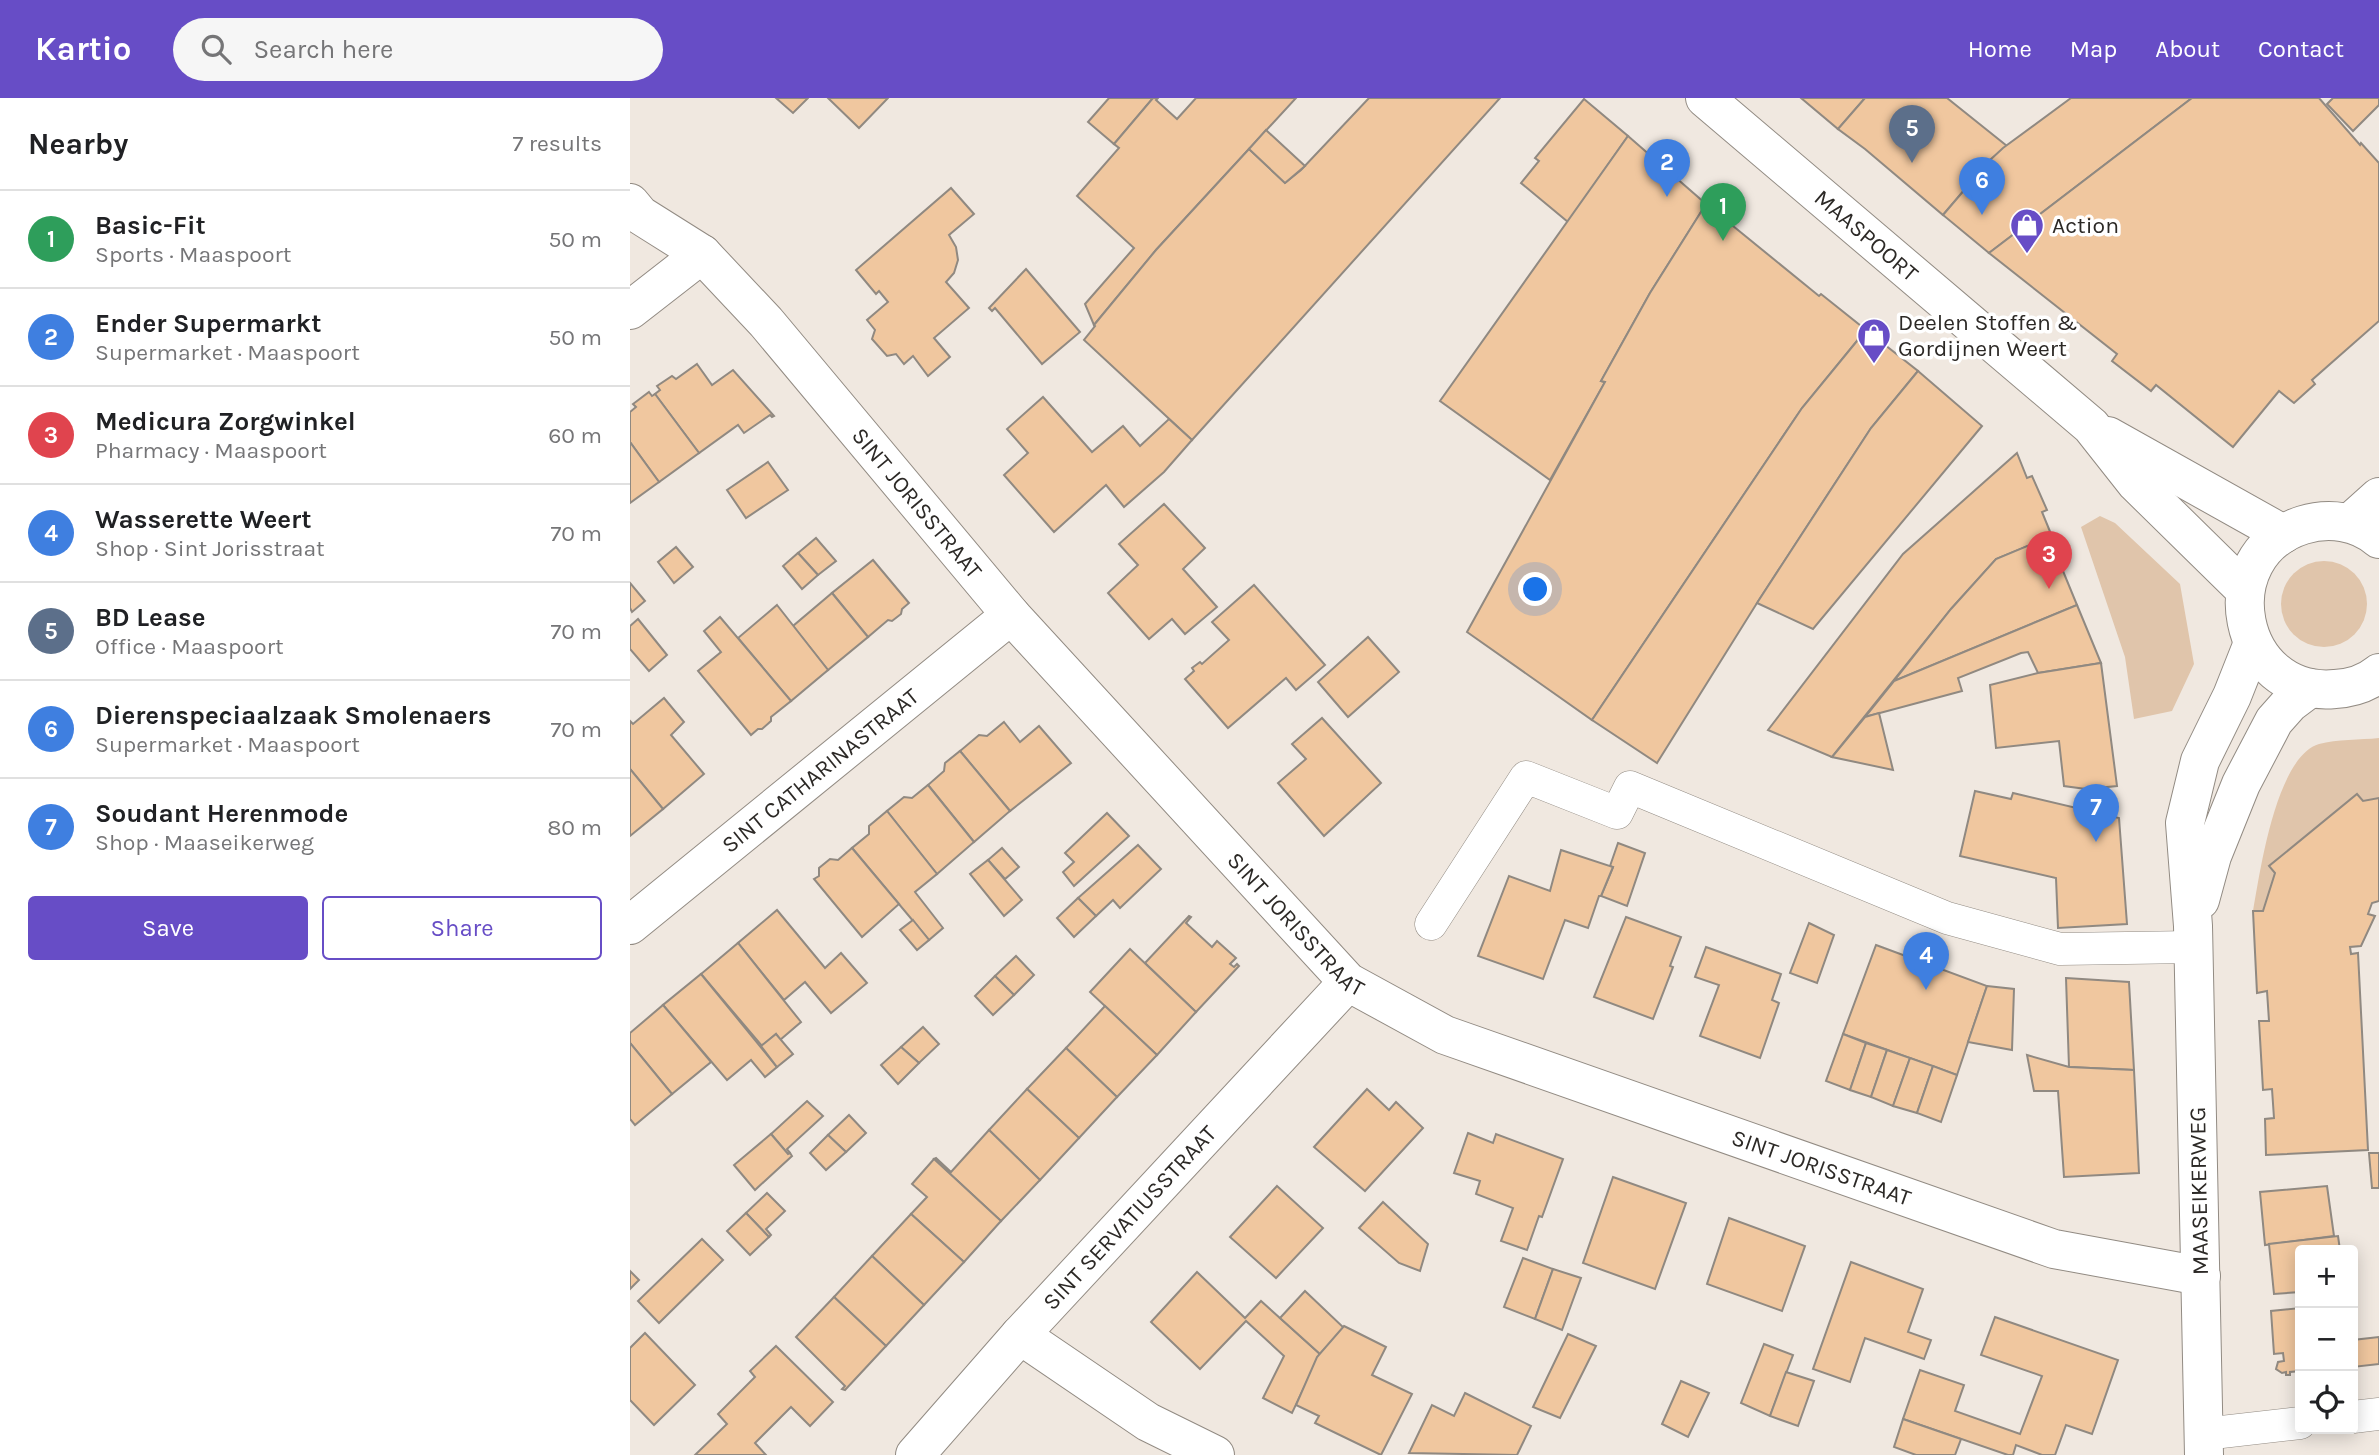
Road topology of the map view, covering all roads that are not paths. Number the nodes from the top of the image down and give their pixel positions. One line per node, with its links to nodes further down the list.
1 (1705, 98): 5 (street, MAASPOORT)
2 (630, 204): 3 (street, SINT JORISSTRAAT)
3 (702, 254): 4 (street); 10 (street, SINT JORISSTRAAT)
4 (630, 310)
5 (2091, 426): 8 (street, MAASPOORT); 9 (street, MAASPOORT)
6 (2379, 497): 7 (street)
7 (2364, 531): 8 (street)
8 (2283, 534): 9 (street)
9 (2245, 590): 11 (street)
10 (1011, 615): 15 (street, SINT CATHARINASTRAAT); 17 (street, SINT JORISSTRAAT)
11 (2253, 643): 13 (street); 16 (street, MAASEIKERWEG)
12 (2377, 676): 13 (street)
13 (2310, 688): 16 (street, MAASEIKERWEG)
14 (1431, 924): 16 (lane)
15 (630, 925)
16 (2193, 937): 18 (street, MAASEIKERWEG)
17 (1348, 982): 18 (street, SINT JORISSTRAAT); 19 (street, SINT SERVATIUSSTRAAT)
18 (2201, 1276): 23 (street, MAASEIKERWEG)
19 (1020, 1335): 24 (street, SINT SERVATIUSSTRAAT); 25 (street)
20 (2379, 1414): 21 (lane)
21 (2358, 1416)
22 (2295, 1424): 23 (lane)
23 (2204, 1444)
24 (915, 1455)
25 (1215, 1455)

